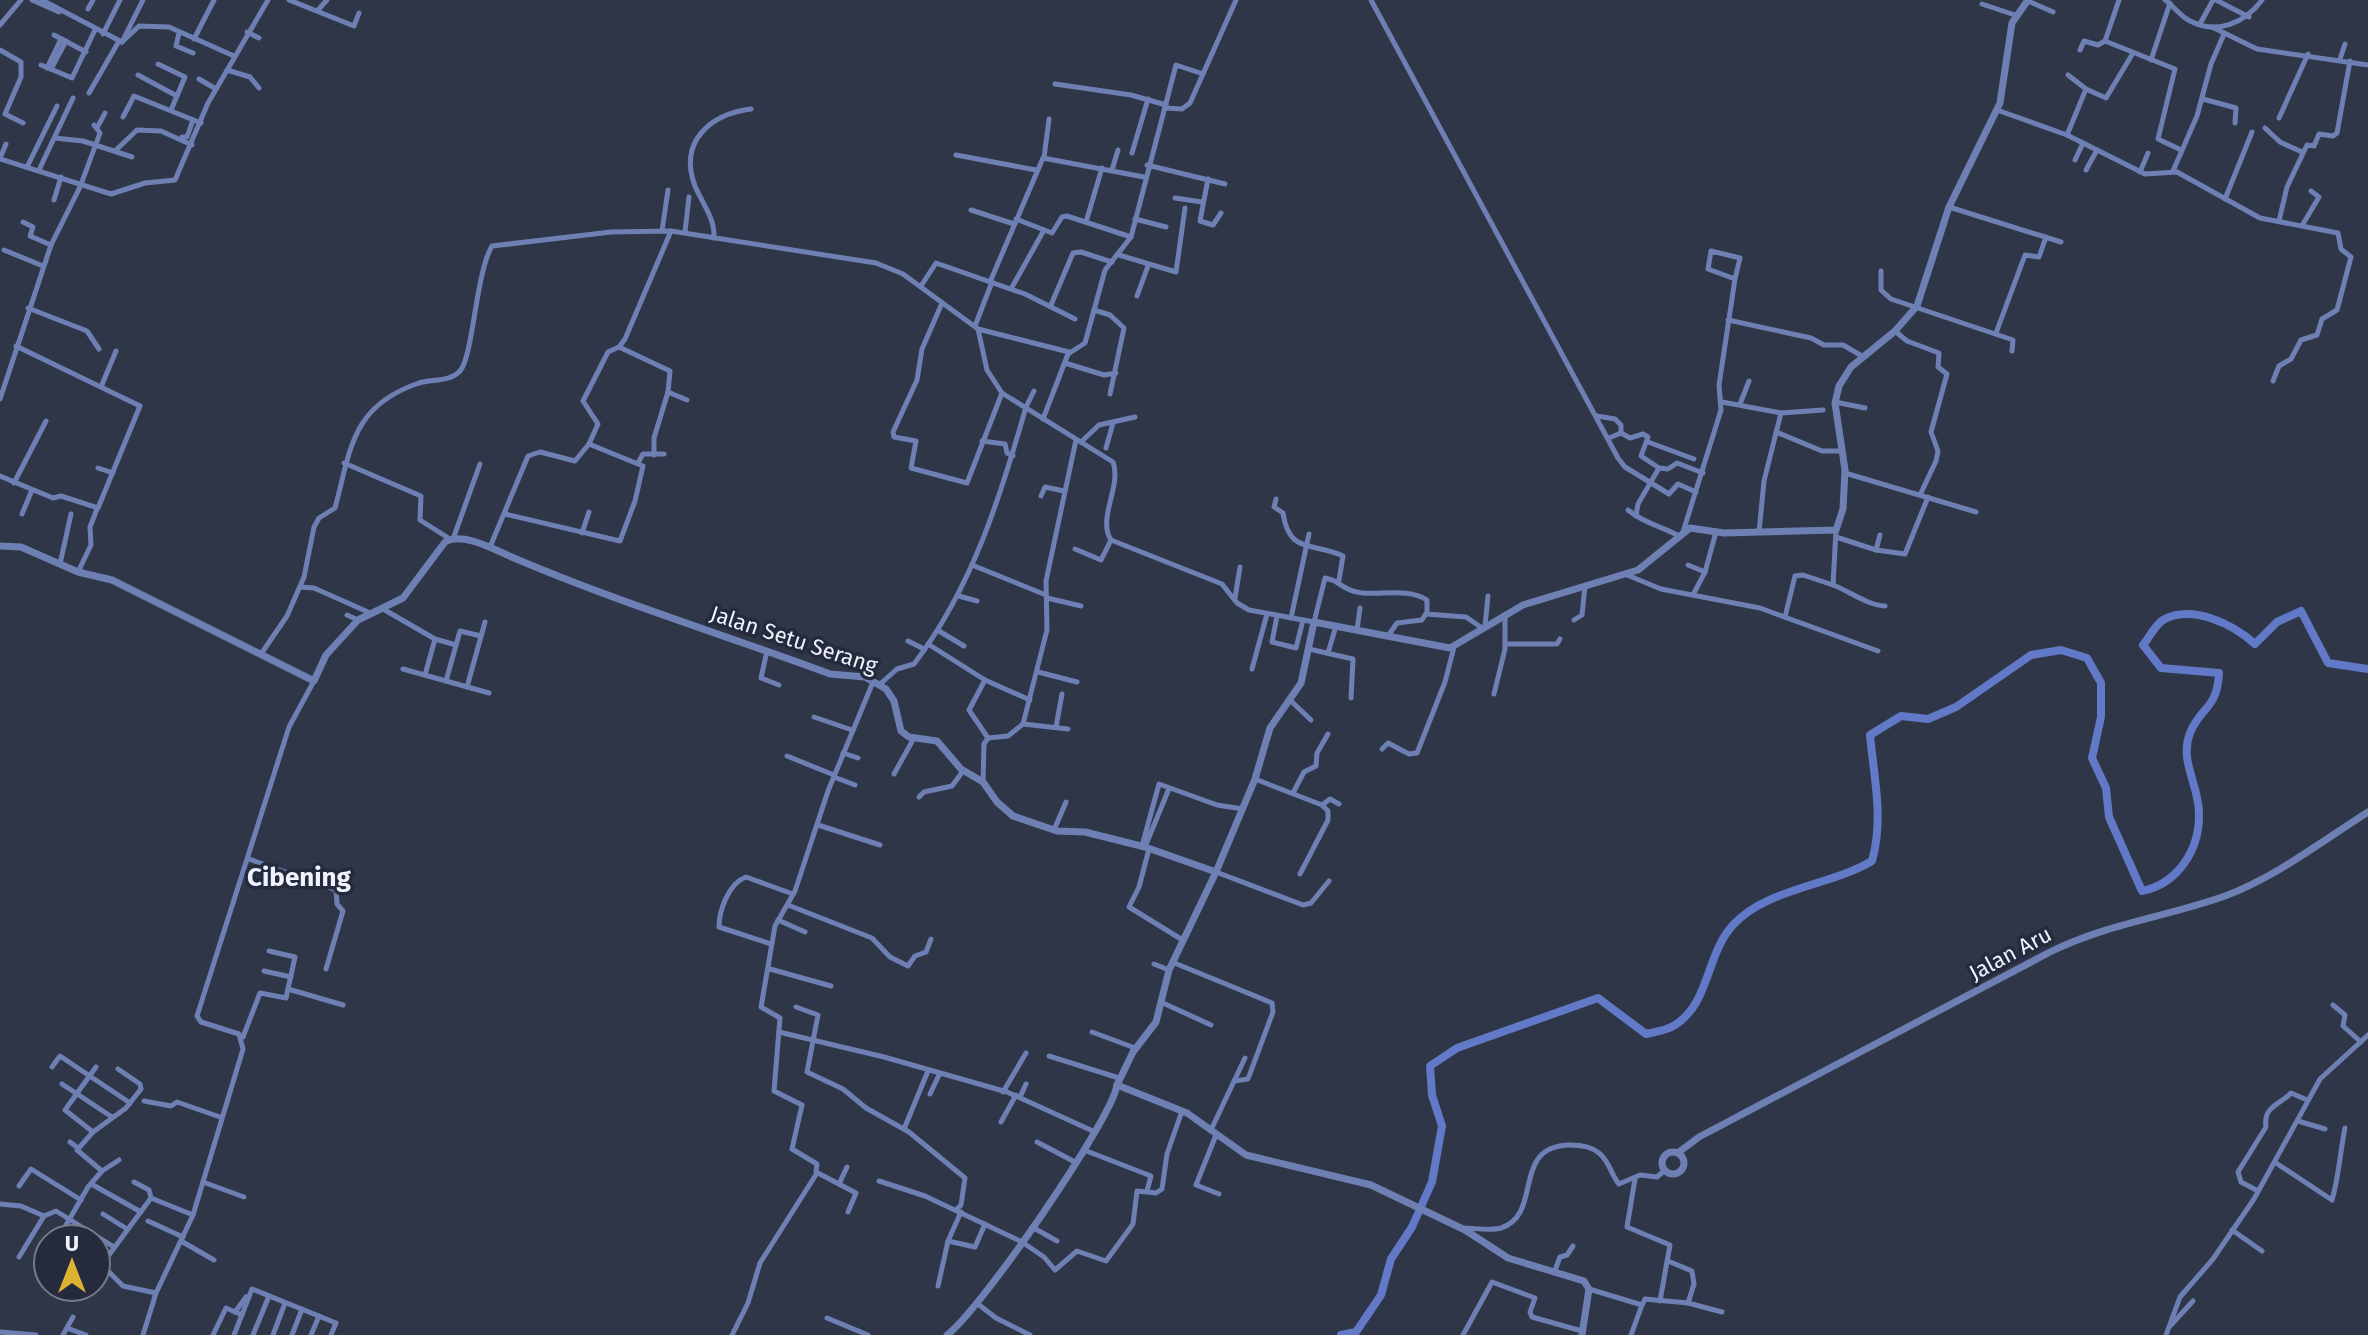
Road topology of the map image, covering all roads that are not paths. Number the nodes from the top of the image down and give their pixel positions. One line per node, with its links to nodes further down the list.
1 (21, 0): 27 (street)
2 (32, 0): 22 (street)
3 (42, 0): 22 (street)
4 (92, 0): 20 (street)
5 (120, 0): 33 (street)
6 (214, 0): 37 (street)
7 (268, 0): 31 (street)
8 (289, 0): 17 (street)
9 (327, 0): 21 (street)
10 (1236, 0): 55 (street)
11 (1371, 0): 189 (street)
12 (2028, 0): 23 (street); 25 (street)
13 (2119, 0): 39 (street)
14 (2214, 0): 26 (street); 28 (street)
15 (2262, 0): 26 (street)
16 (140, 1): 40 (street)
17 (298, 1): 21 (street)
18 (2168, 2): 28 (street); 50 (street)
19 (1982, 4): 25 (street)
20 (88, 9)
21 (318, 10): 24 (street)
22 (60, 12): 30 (street)
23 (2053, 12)
24 (359, 13)
25 (2015, 15): 72 (street)
26 (2249, 17): 29 (street)
27 (1, 21)
28 (2200, 24): 29 (street)
29 (2212, 27): 34 (street)
30 (95, 30): 33 (street); 44 (street)
31 (247, 32): 36 (street); 48 (street)
32 (179, 33): 37 (street); 40 (street); 45 (street)
33 (103, 34): 40 (street)
34 (2224, 34): 47 (street); 67 (street)
35 (54, 35): 38 (street)
36 (259, 38)
37 (194, 39): 48 (street)
38 (64, 40): 44 (street); 44 (street)
39 (2105, 41): 43 (street); 46 (street)
40 (120, 42): 63 (street)
41 (2345, 44): 49 (street)
42 (0, 50): 78 (street)
43 (2080, 50)
44 (86, 52)
45 (193, 53)
46 (2133, 53): 50 (street); 62 (street)
47 (2308, 54): 49 (street); 75 (street)
48 (234, 56): 54 (street)
49 (2340, 59): 51 (street)
50 (2151, 60): 92 (street)
51 (2350, 61): 53 (street); 94 (street)
52 (158, 64): 64 (street)
53 (2368, 65)
54 (227, 70): 60 (street); 61 (street)
55 (1203, 74): 69 (street); 69 (street)
56 (138, 75): 64 (street)
57 (2068, 75): 62 (street)
58 (199, 79): 61 (street)
59 (1055, 84): 66 (street)
60 (259, 88)
61 (216, 89): 79 (street)
62 (2086, 89): 83 (street)
63 (89, 93)
64 (177, 96): 71 (street)
65 (73, 98): 85 (street)
66 (1148, 99): 69 (street); 95 (street)
67 (2203, 99): 80 (street); 92 (street)
68 (57, 106): 103 (street)
69 (1166, 107): 102 (street)
70 (751, 109): 140 (street)
71 (171, 110): 74 (street); 77 (street)
72 (1997, 110): 83 (street); 123 (street)
73 (105, 113): 88 (street)
74 (123, 117)
75 (2279, 118)
76 (1049, 119): 100 (street)
77 (193, 120): 79 (street); 84 (street)
78 (23, 123)
79 (201, 123): 89 (street)
80 (2235, 123)
81 (2265, 128): 94 (street)
82 (2252, 132): 120 (street)
83 (2067, 135): 86 (street)
84 (174, 136): 89 (street); 93 (street)
85 (55, 138): 88 (street); 105 (street)
86 (2083, 143): 91 (street); 101 (street)
87 (6, 144): 99 (street)
88 (96, 144): 93 (street); 115 (street)
89 (192, 145): 115 (street)
90 (1118, 150): 107 (street)
91 (2097, 150): 108 (street); 110 (street)
92 (2181, 150): 109 (street)
93 (115, 151): 98 (street)
94 (2302, 152): 128 (street)
95 (1132, 153)
96 (2148, 153): 110 (street)
97 (956, 155): 106 (street)
98 (132, 157)
99 (0, 158): 103 (street)
100 (1044, 158): 104 (street); 106 (street)
101 (2075, 160)
102 (1147, 165): 112 (street); 113 (street)
103 (27, 167): 105 (street)
104 (1102, 168): 107 (street); 131 (street)
105 (39, 170): 111 (street)
106 (1036, 170): 130 (street)
107 (1112, 170): 112 (street)
108 (2086, 170)
109 (2173, 171): 110 (street); 120 (street)
110 (2140, 172)
111 (61, 177): 115 (street); 121 (street)
112 (1144, 177): 127 (street)
113 (1208, 179): 114 (street); 122 (street)
114 (1225, 184)
115 (80, 187): 142 (street)
116 (668, 190): 135 (street)
117 (2311, 191): 132 (street)
118 (689, 197): 137 (street)
119 (1175, 198): 122 (street)
120 (2225, 199): 128 (street)
121 (54, 200)
122 (1202, 202): 126 (street)
123 (1949, 207): 139 (street); 156 (street)
124 (1185, 208): 147 (street)
125 (971, 210): 130 (street)
126 (1221, 213)
127 (1135, 219): 133 (street); 138 (street)
128 (2279, 221): 132 (street)
129 (23, 222): 142 (street)
130 (1015, 222): 134 (street); 150 (street)
131 (1086, 222): 134 (street); 138 (street)
132 (2303, 224): 174 (street)
133 (1166, 227)
134 (1044, 230): 152 (street)
135 (662, 231): 136 (street); 208 (street)
136 (671, 231): 137 (street); 165 (street)
137 (685, 232): 140 (street)
138 (1131, 237): 144 (street)
139 (2046, 237): 141 (street); 163 (street)
140 (714, 238): 151 (street)
141 (2061, 242)
142 (51, 245): 146 (street)
143 (4, 250): 146 (street)
144 (1119, 255): 145 (street); 147 (street)
145 (1112, 262): 155 (street); 158 (street)
146 (43, 266): 157 (street)
147 (1148, 266): 153 (street)
148 (1881, 271): 156 (street)
149 (1735, 279): 149 (street); 160 (street)
150 (991, 282): 151 (street); 152 (street); 161 (street)
151 (921, 286): 154 (street)
152 (1011, 289): 155 (street)
153 (1137, 296)
154 (942, 303): 161 (street); 197 (street)
155 (1051, 305): 159 (street)
156 (1917, 306): 162 (street); 163 (street)
157 (28, 308): 164 (street); 166 (street)
158 (1094, 310): 169 (street); 172 (street)
159 (1075, 319)
160 (1728, 320): 170 (street); 182 (street)
161 (977, 327): 169 (street); 178 (street)
162 (1895, 331): 170 (street); 221 (street)
163 (1996, 333): 168 (street)
164 (16, 346): 175 (street); 180 (street)
165 (619, 347): 177 (street); 200 (street)
166 (99, 349)
167 (116, 351): 175 (street)
168 (2012, 351)
169 (1069, 352): 171 (street)
170 (1862, 356): 183 (street)
171 (1065, 363): 172 (street); 191 (street)
172 (1116, 373): 179 (street)
173 (1749, 381): 184 (street)
174 (2273, 381)
175 (101, 387): 212 (street)
176 (1034, 391): 185 (street)
177 (668, 392): 181 (street); 204 (street)
178 (1002, 393): 185 (street); 197 (street)
179 (1110, 394)
180 (0, 399)
181 (687, 400)
182 (1722, 402): 184 (street); 213 (street)
183 (1835, 402): 186 (street); 202 (street)
184 (1740, 404): 188 (street)
185 (1026, 407): 191 (street); 205 (street)
186 (1865, 408)
187 (1823, 410): 188 (street)
188 (1781, 413): 194 (street)
189 (1597, 416): 195 (street); 196 (street)
190 (1135, 417): 193 (street)
191 (1043, 419): 198 (street)
192 (46, 421): 216 (street)
193 (1113, 423): 198 (street); 201 (street)
194 (1776, 432): 202 (street); 234 (street)
195 (1621, 433): 196 (street); 199 (street)
196 (1609, 438): 217 (street)
197 (982, 441): 205 (street)
198 (1079, 441): 219 (street); 241 (street)
199 (1648, 442): 206 (street); 211 (street)
200 (589, 444): 207 (street); 231 (street)
201 (1106, 448)
202 (1843, 451): 214 (street)
203 (664, 454): 204 (street)
204 (654, 455): 207 (street)
205 (1013, 456): 248 (street)
206 (1694, 459)
207 (639, 461): 235 (street)
208 (344, 463): 240 (street); 257 (street)
209 (480, 464): 240 (street)
210 (98, 468): 212 (street)
211 (1659, 468): 213 (street); 217 (street)
212 (113, 473): 225 (street)
213 (1703, 473): 220 (street)
214 (1845, 473): 221 (street); 238 (street)
215 (0, 476): 216 (street)
216 (14, 483): 218 (street)
217 (1649, 483): 220 (street); 232 (street)
218 (32, 490): 225 (street); 229 (street)
219 (1064, 491): 222 (street); 261 (street)
220 (1696, 492): 237 (street)
221 (1920, 495): 223 (street)
222 (1041, 496)
223 (1928, 497): 228 (street); 246 (street)
224 (1276, 499): 243 (street)
225 (98, 508): 251 (street)
226 (1628, 510): 232 (street)
227 (589, 512): 235 (street)
228 (1976, 512)
229 (22, 514)
230 (71, 514): 247 (street)
231 (505, 514): 235 (street); 244 (street)
232 (1636, 517): 237 (street)
233 (1716, 532): 234 (street); 237 (street); 252 (street)
234 (1759, 532): 238 (street)
235 (582, 533)
236 (1309, 534): 243 (street)
237 (1681, 534): 253 (street)
238 (1836, 534): 246 (street); 255 (street)
239 (1880, 535): 246 (street)
240 (452, 539): 244 (street, Jalan Setu Serang); 267 (street)
241 (1111, 540): 245 (street); 262 (street)
242 (0, 546): 247 (street)
243 (1307, 546): 254 (street); 275 (street)
244 (490, 548): 296 (street, Jalan Setu Serang)
245 (1075, 549)
246 (1876, 550)
247 (60, 565): 251 (street)
248 (972, 565): 259 (street); 261 (street)
249 (1688, 565): 252 (street)
250 (1240, 567): 262 (street)
251 (78, 572): 299 (street)
252 (1705, 572): 258 (street)
253 (1627, 575): 256 (street); 258 (street)
254 (1339, 580): 270 (street); 280 (street)
255 (1833, 585): 265 (street); 274 (street)
256 (1585, 586): 271 (street); 278 (street)
257 (300, 587): 268 (street); 299 (street)
258 (1693, 595): 274 (street)
259 (959, 596): 263 (street); 284 (street)
260 (1488, 596): 282 (street)
261 (1046, 597): 264 (street); 302 (street)
262 (1235, 599): 269 (street)
263 (977, 601)
264 (1081, 606)
265 (1885, 606)
266 (1360, 608): 283 (street)
267 (383, 609): 268 (street); 287 (street)
268 (368, 612): 276 (street)
269 (1267, 614): 273 (street); 301 (street)
270 (1426, 614): 282 (street); 286 (street)
271 (1505, 614): 282 (street); 290 (street)
272 (347, 615): 276 (street)
273 (1277, 616): 275 (street); 277 (street)
274 (1785, 617): 297 (street)
275 (1291, 618): 277 (street)
276 (358, 620): 305 (street)
277 (1303, 620): 280 (street)
278 (1574, 620)
279 (485, 622): 285 (street)
280 (1314, 622): 281 (street); 295 (street)
281 (1336, 626): 283 (street); 298 (street)
282 (1483, 627): 294 (street)
283 (1357, 630): 286 (street)
284 (939, 631): 292 (street); 293 (street)
285 (481, 636): 291 (street); 310 (street)
286 (1388, 636): 294 (street)
287 (435, 639): 291 (street); 303 (street)
288 (1560, 639): 290 (street)
289 (908, 641): 293 (street)
290 (1505, 644): 313 (street)
291 (456, 645): 306 (street)
292 (964, 646)
293 (926, 647): 304 (street); 308 (street)
294 (1454, 647): 326 (street)
295 (1309, 649): 298 (street); 316 (street)
296 (767, 651): 308 (street, Jalan Setu Serang); 309 (street)
297 (1878, 651)
298 (1328, 653): 314 (street)
299 (261, 655): 305 (street)
300 (403, 669): 303 (street)
301 (1252, 669)
302 (1038, 672): 307 (street); 315 (street)
303 (425, 675): 306 (street)
304 (985, 680): 315 (street); 325 (street)
305 (314, 681): 348 (street)
306 (446, 681): 310 (street)
307 (1077, 682)
308 (876, 684): 322 (street); 324 (street, Jalan Setu Serang)
309 (779, 685)
310 (467, 687): 311 (street)
311 (489, 693)
312 (1062, 694): 320 (street)
313 (1494, 694)
314 (1351, 698)
315 (1030, 700): 319 (street)
316 (1291, 701): 318 (street); 333 (street)
317 (814, 717): 322 (street)
318 (1311, 720)
319 (1023, 724): 320 (street); 325 (street)
320 (1056, 727): 321 (street)
321 (1068, 729)
322 (852, 730): 327 (street)
323 (1328, 734): 337 (street)
324 (915, 737): 330 (street, Jalan Setu Serang); 331 (street)
325 (988, 738): 334 (street)
326 (1382, 749)
327 (843, 753): 329 (street); 332 (street)
328 (787, 756): 332 (street)
329 (858, 758)
330 (963, 771): 334 (street, Jalan Setu Serang); 338 (street)
331 (894, 774)
332 (834, 776): 335 (street); 344 (street)
333 (1255, 779): 337 (street); 342 (street)
334 (983, 782): 345 (street, Jalan Setu Serang)
335 (855, 785)
336 (1168, 791): 347 (street)
337 (1293, 793): 341 (street)
338 (919, 797)
339 (1066, 802): 345 (street)
340 (1339, 804): 341 (street)
341 (1322, 805): 350 (street)
342 (1243, 809): 347 (street); 349 (street)
343 (2368, 812): 416 (street, Jalan Aru)
344 (818, 825): 346 (street); 352 (street)
345 (1054, 830): 347 (street, Jalan Setu Serang)
346 (880, 845)
347 (1145, 847): 349 (street, Jalan Setu Serang); 357 (street)
348 (249, 859): 362 (street); 377 (street)
349 (1216, 872): 351 (street); 357 (street)
350 (1300, 874)
351 (1329, 881)
352 (793, 894): 353 (street); 358 (street)
353 (788, 905): 354 (street); 356 (street)
354 (778, 920): 355 (street); 358 (street)
355 (805, 932)
356 (931, 939)
357 (1181, 939): 360 (street)
358 (771, 944): 363 (street)
359 (269, 951): 366 (street)
360 (1172, 962): 364 (street); 390 (street)
361 (1154, 964): 364 (street)
362 (326, 969)
363 (770, 969): 367 (street); 374 (street)
364 (1169, 970): 369 (street)
365 (264, 971): 366 (street)
366 (291, 977): 368 (street)
367 (831, 986)
368 (288, 989): 370 (street); 377 (street)
369 (1163, 1003): 373 (street); 380 (street)
370 (343, 1005)
371 (2333, 1005): 379 (street)
372 (796, 1007): 378 (street)
373 (1211, 1025)
374 (779, 1032): 378 (street); 423 (street)
375 (1092, 1032): 380 (street)
376 (2368, 1035): 379 (street)
377 (243, 1038): 403 (street)
378 (815, 1041): 387 (street); 407 (street)
379 (2361, 1042): 398 (street)
380 (1135, 1048): 391 (street)
381 (1026, 1053): 394 (street)
382 (1049, 1056): 391 (street)
383 (1245, 1058): 390 (street)
384 (52, 1067): 389 (street)
385 (96, 1067): 389 (street)
386 (118, 1069): 400 (street)
387 (928, 1071): 388 (street); 407 (street)
388 (939, 1075): 394 (street); 396 (street)
389 (90, 1076): 395 (street); 400 (street)
390 (1234, 1081): 411 (street)
391 (1118, 1082): 401 (street); 410 (street)
392 (62, 1084): 395 (street)
393 (1026, 1084): 397 (street)
394 (1003, 1092): 397 (street)
395 (77, 1094): 402 (street); 409 (street)
396 (930, 1094)
397 (1018, 1096): 405 (street); 410 (street)
398 (2307, 1100): 404 (street); 432 (street)
399 (144, 1101): 403 (street)
400 (130, 1103): 402 (street)
401 (1182, 1111): 411 (street); 431 (street)
402 (112, 1117): 409 (street)
403 (220, 1117): 427 (street)
404 (2298, 1121): 408 (street); 419 (street)
405 (1001, 1122)
406 (2345, 1128): 419 (street)
407 (904, 1129): 438 (street)
408 (2325, 1129)
409 (93, 1132): 414 (street)
410 (1095, 1132): 415 (street)
411 (1213, 1133): 433 (street); 449 (street)
412 (70, 1142): 414 (street)
413 (1037, 1142): 418 (street)
414 (78, 1148): 422 (street)
415 (1083, 1149): 418 (street); 431 (street)
416 (1679, 1152): 421 (street); 421 (street)
417 (119, 1160): 422 (street)
418 (1075, 1162): 448 (street)
419 (2276, 1163): 432 (street)
420 (847, 1167): 429 (street)
421 (1665, 1170): 424 (street)
422 (102, 1171): 428 (street)
423 (817, 1173): 429 (street); 497 (street)
424 (1636, 1178): 449 (street); 461 (street)
425 (879, 1181): 438 (street)
426 (134, 1182): 435 (street)
427 (203, 1182): 434 (street); 442 (street)
428 (93, 1185): 436 (street); 439 (street)
429 (839, 1185): 440 (street)
430 (19, 1186): 436 (street)
431 (1147, 1191): 455 (street)
432 (2258, 1191): 451 (street)
433 (1219, 1194)
434 (244, 1197)
435 (151, 1198): 439 (street); 442 (street)
436 (81, 1200): 444 (street)
437 (0, 1204): 443 (street)
438 (958, 1211): 447 (street); 453 (street)
439 (141, 1212): 450 (street)
440 (848, 1212)
441 (103, 1214): 450 (street)
442 (193, 1215): 452 (street)
443 (44, 1216): 444 (street); 459 (street)
444 (69, 1219): 446 (street); 457 (street)
445 (148, 1221): 452 (street)
446 (67, 1223)
447 (985, 1224): 453 (street); 455 (street)
448 (1031, 1227): 454 (street); 455 (street)
449 (1462, 1228): 462 (street)
450 (127, 1229): 457 (street)
451 (2232, 1230): 458 (street); 482 (street)
452 (182, 1239): 460 (street); 467 (street)
453 (948, 1241): 464 (street)
454 (1057, 1241)
455 (1022, 1242): 473 (street)
456 (1573, 1246): 462 (street)
457 (114, 1247)
458 (2262, 1251)
459 (19, 1257)
460 (214, 1260)
461 (1668, 1261): 469 (street); 472 (street)
462 (1554, 1273): 466 (street)
463 (112, 1276): 467 (street)
464 (938, 1286)
465 (252, 1289): 468 (street); 476 (street); 478 (street)
466 (1589, 1289): 474 (street); 485 (street)
467 (156, 1293): 489 (street)
468 (269, 1296): 471 (street); 492 (street)
469 (1660, 1301): 472 (street); 474 (street)
470 (2193, 1301): 482 (street)
471 (285, 1303): 475 (street); 493 (street)
472 (1688, 1303): 477 (street)
473 (978, 1304): 499 (street); 500 (street)
474 (1642, 1305): 502 (street)
475 (302, 1309): 479 (street); 494 (street)
476 (235, 1312): 478 (street); 490 (street)
477 (1722, 1312)
478 (242, 1315): 491 (street)
479 (319, 1316): 495 (street); 496 (street)
480 (73, 1317): 483 (street)
481 (827, 1318): 498 (street)
482 (2171, 1326): 503 (street)
483 (67, 1328): 487 (street); 488 (street)
484 (0, 1332): 486 (street)
485 (1582, 1333): 501 (street)
486 (36, 1335)
487 (63, 1335)
488 (86, 1335)
489 (143, 1335)
490 (213, 1335)
491 (234, 1335)
492 (253, 1335)
493 (273, 1335)
494 (292, 1335)
495 (311, 1335)
496 (331, 1335)
497 (732, 1335)
498 (868, 1335)
499 (947, 1335)
500 (1030, 1335)
501 (1463, 1335)
502 (1631, 1335)
503 (2166, 1335)

